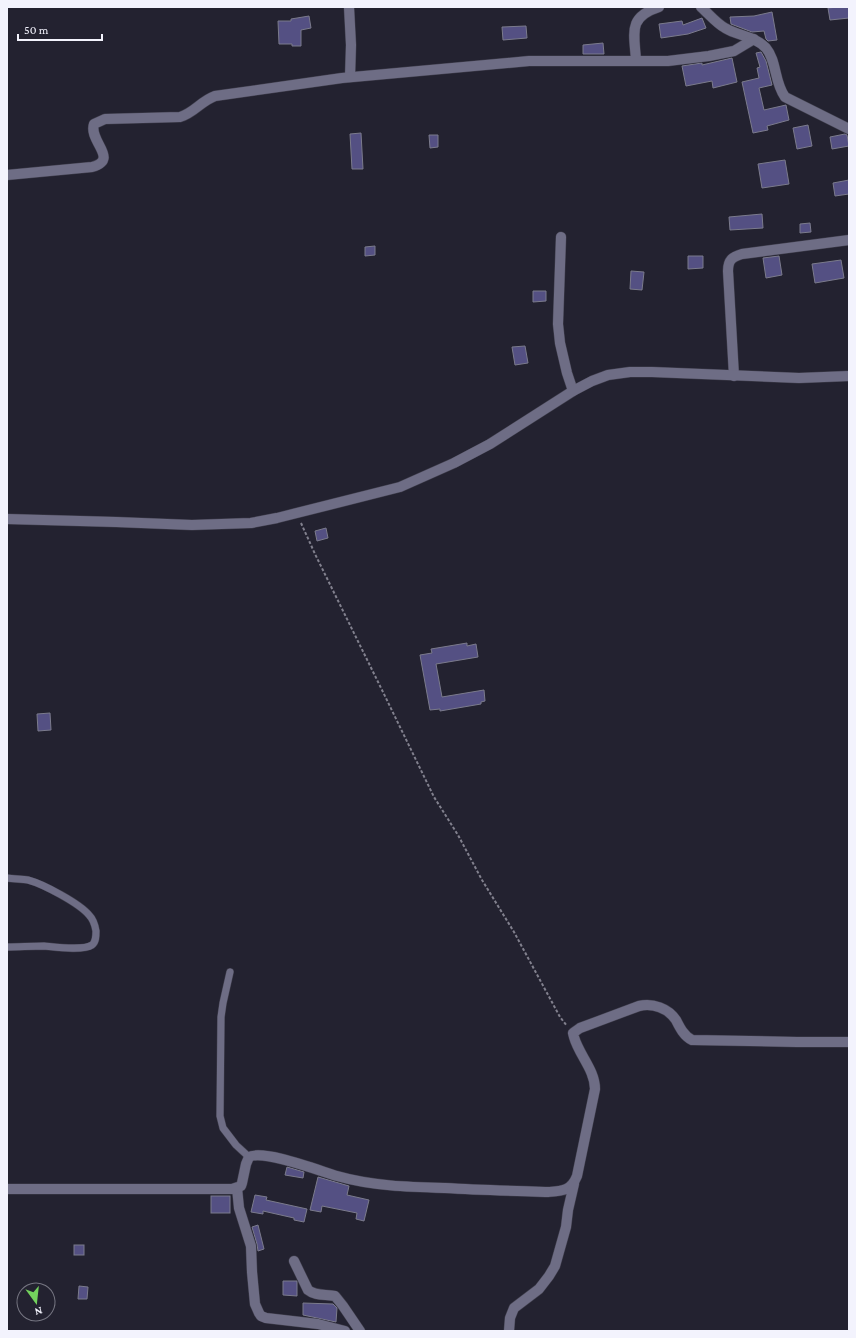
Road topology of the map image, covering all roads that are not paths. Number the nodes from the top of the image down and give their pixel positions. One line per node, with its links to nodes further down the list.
1 (350, 7): 6 (street)
2 (659, 7): 5 (street)
3 (701, 7): 4 (street)
4 (754, 39): 5 (street); 7 (street)
5 (636, 60): 6 (street)
6 (350, 77): 8 (street)
7 (849, 128)
8 (7, 175)
9 (561, 237): 13 (street)
10 (849, 240): 11 (street)
11 (734, 376): 12 (street); 13 (street)
12 (849, 376)
13 (573, 391): 14 (street)
14 (7, 519)
15 (7, 878): 16 (lane)
16 (7, 947)
17 (230, 972): 19 (lane)
18 (849, 1042): 20 (street)
19 (250, 1157): 20 (street); 21 (street)
20 (574, 1184): 26 (street)
21 (237, 1188): 22 (street); 24 (street)
22 (7, 1189)
23 (294, 1261): 25 (street)
24 (345, 1331)
25 (360, 1331)
26 (509, 1331)

